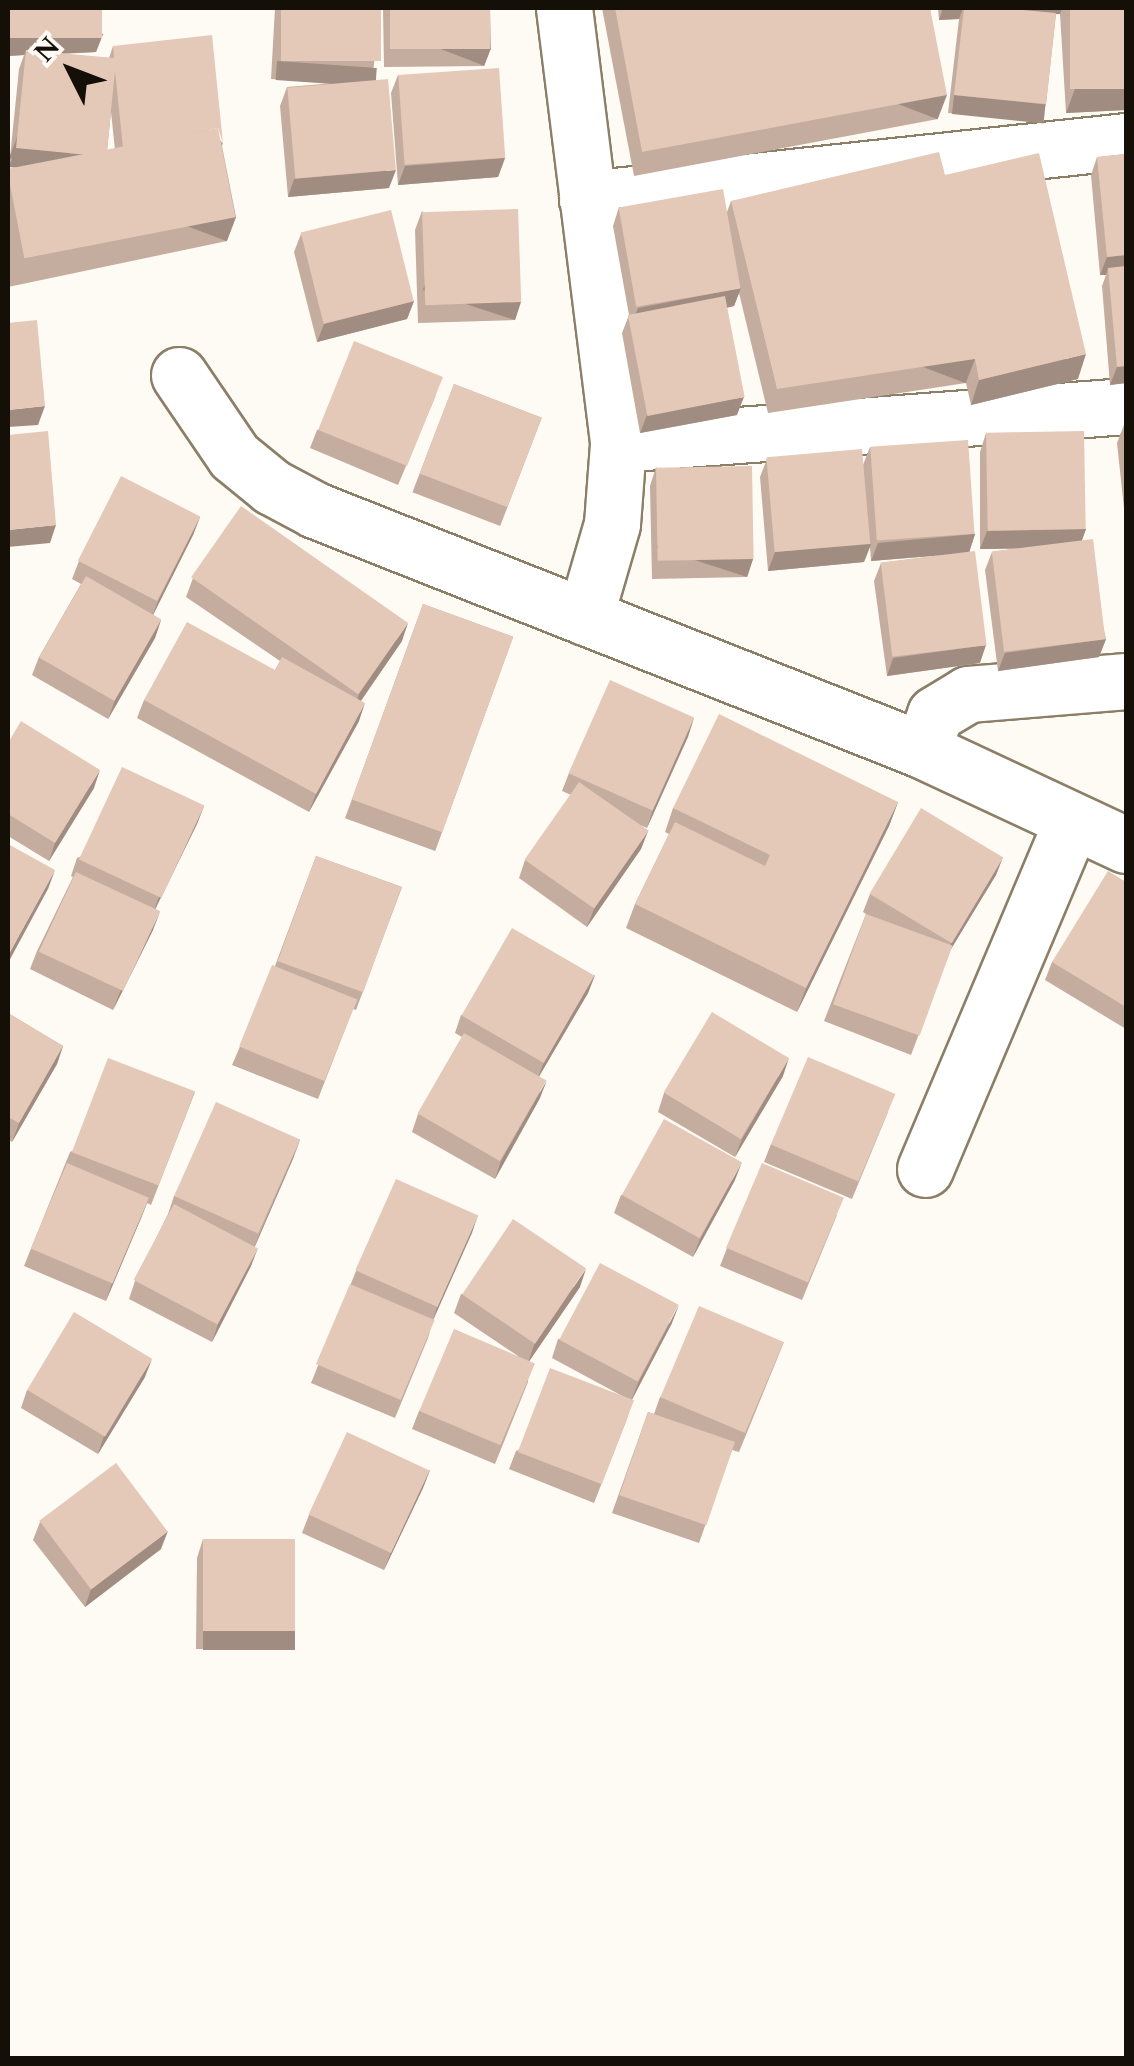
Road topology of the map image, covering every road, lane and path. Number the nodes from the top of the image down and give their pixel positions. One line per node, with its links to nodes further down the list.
1 (564, 8): 3 (street)
2 (1126, 142): 3 (street)
3 (587, 199): 6 (street)
4 (179, 375): 7 (street)
5 (1126, 406): 6 (street)
6 (618, 444): 7 (street)
7 (586, 617): 9 (street)
8 (1126, 681): 9 (street)
9 (922, 750): 10 (street)
10 (1072, 821): 11 (street); 12 (street)
11 (1126, 844)
12 (925, 1169)

